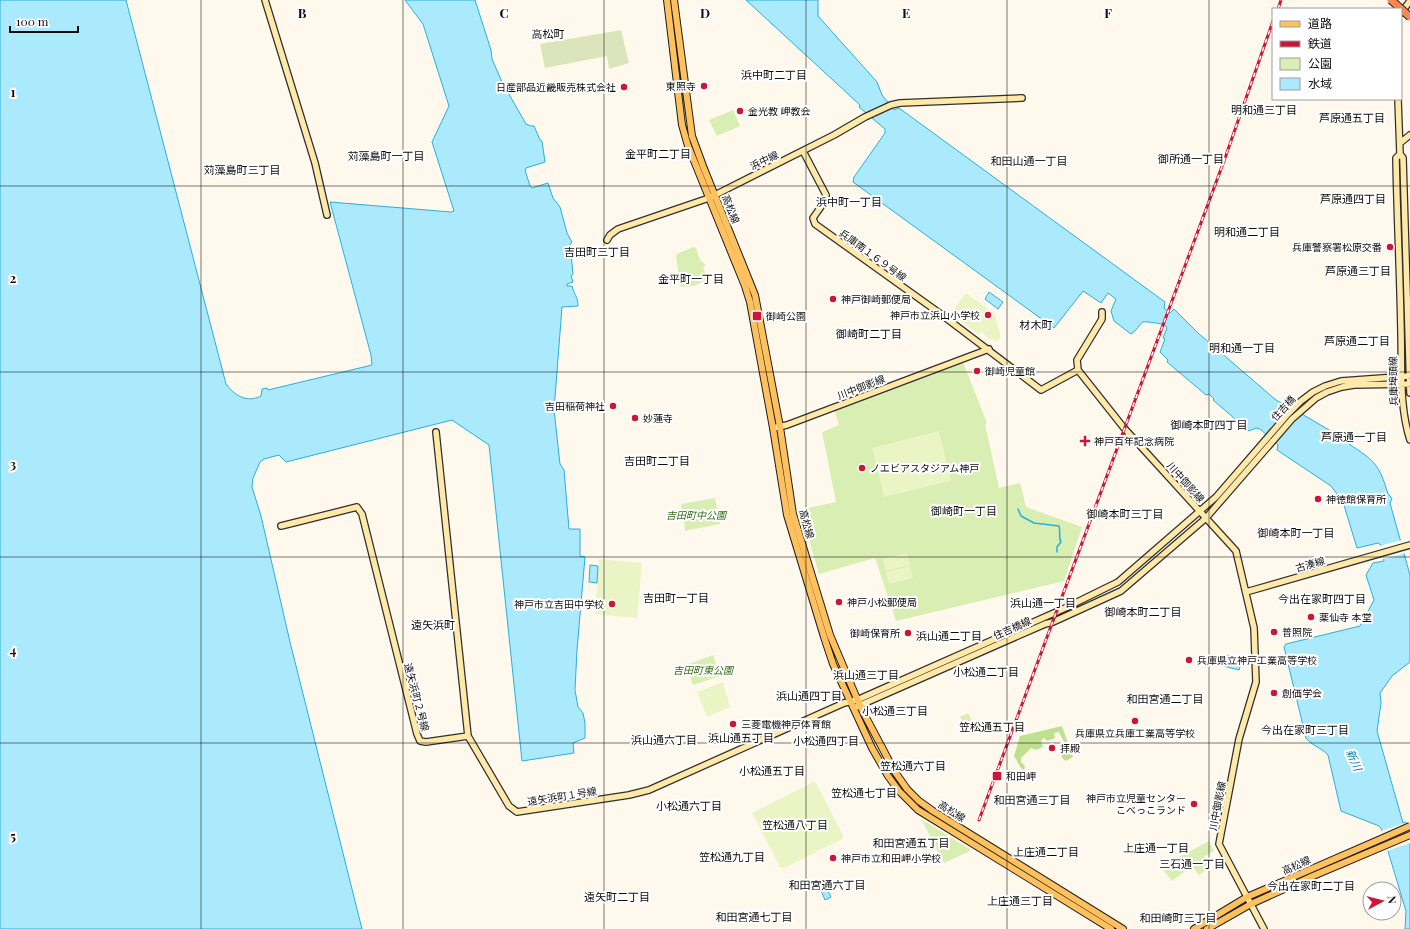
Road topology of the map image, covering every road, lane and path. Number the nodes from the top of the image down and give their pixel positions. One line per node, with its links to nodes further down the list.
1 (266, 0): 19 (street)
2 (667, 0): 18 (main road, 高松線)
3 (674, 0): 18 (main road, 高松線)
4 (1391, 0): 6 (highway, bridge)
5 (1410, 1): 8 (street)
6 (1400, 8)
7 (1402, 10): 9 (highway, bridge)
8 (1402, 12)
9 (1410, 17)
10 (1022, 98): 14 (street, 浜中線)
11 (1398, 100): 13 (street, 兵庫埠頭線)
12 (1410, 135): 13 (street)
13 (1400, 143): 15 (street, 兵庫埠頭線)
14 (803, 151): 18 (street, 浜中線); 22 (street, 兵庫南１６９号線)
15 (1400, 154): 16 (street, 兵庫埠頭線); 17 (street, 兵庫埠頭線)
16 (1397, 195): 17 (street); 24 (street, 兵庫埠頭線)
17 (1404, 195): 25 (street, 兵庫埠頭線)
18 (712, 196): 20 (street, 浜中線); 30 (main road, 高松線)
19 (327, 215)
20 (607, 240)
21 (1102, 312): 23 (street)
22 (989, 349): 23 (street); 30 (street, 川中御影線)
23 (1078, 370): 34 (street, 川中御影線)
24 (1401, 376): 25 (street); 26 (street); 27 (street, 兵庫埠頭線)
25 (1410, 376): 28 (street, 兵庫埠頭線)
26 (1389, 381): 27 (street); 33 (street, 住吉橋)
27 (1402, 384): 28 (street); 32 (street, 兵庫埠頭線)
28 (1410, 384): 29 (street, 兵庫埠頭線)
29 (1410, 392)
30 (777, 427): 39 (main road, 高松線)
31 (436, 432): 40 (street)
32 (1410, 440)
33 (1218, 499): 34 (street, 住吉橋線); 35 (street, 住吉橋線)
34 (1200, 512): 35 (street, 川中御影線); 39 (street, 住吉橋線)
35 (1206, 518): 38 (street, 川中御影線); 39 (street, 住吉橋線)
36 (281, 526): 40 (street, 遠矢浜町２号線)
37 (1408, 546): 38 (street, 古湊線)
38 (1246, 592): 43 (street, 川中御影線)
39 (856, 704): 40 (street, 遠矢浜町１号線); 45 (main road, 高松線); 46 (main road, 高松線)
40 (468, 736)
41 (1410, 826): 43 (main road, 高松線, bridge)
42 (1410, 835): 44 (main road, 高松線)
43 (1247, 897): 44 (street, 川中御影線); 47 (main road, 高松線)
44 (1251, 904): 48 (main road, 高松線); 49 (street, 川中御影線)
45 (1111, 929)
46 (1123, 929)
47 (1194, 929)
48 (1207, 929)
49 (1264, 929)

